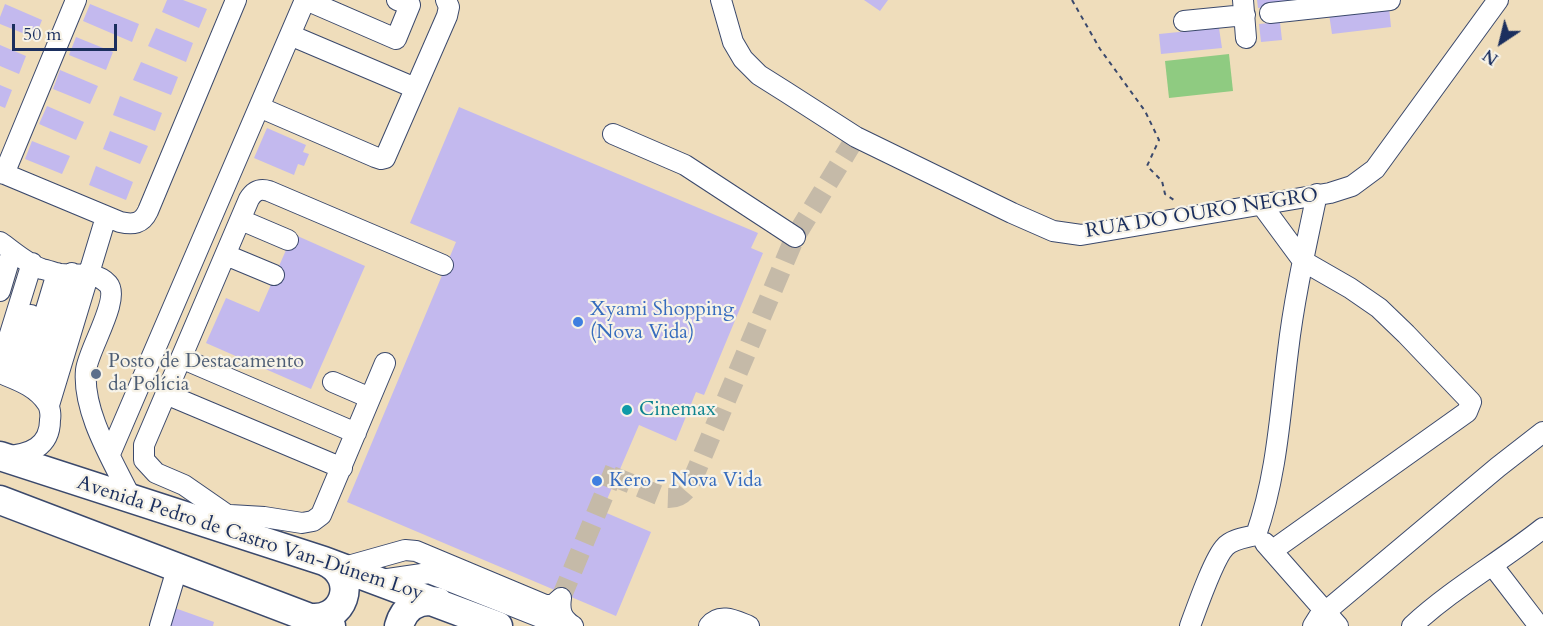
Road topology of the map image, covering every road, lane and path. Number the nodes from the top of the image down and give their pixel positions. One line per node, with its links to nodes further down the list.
1 (76, 0): 18 (street)
2 (236, 0): 22 (street)
3 (305, 0): 9 (street); 13 (street)
4 (446, 0): 15 (street)
5 (721, 0): 21 (street, RUA DO OURO NEGRO)
6 (1072, 0): 21 (path)
7 (1390, 0): 11 (street)
8 (1498, 0): 19 (street, RUA DO OURO NEGRO)
9 (406, 2)
10 (1244, 7): 12 (street); 14 (street)
11 (1270, 12)
12 (1184, 21)
13 (290, 35): 15 (street); 16 (street)
14 (1246, 38)
15 (415, 88): 16 (street)
16 (259, 107): 41 (street)
17 (613, 134): 24 (street)
18 (4, 179): 22 (street)
19 (1317, 194): 20 (street, RUA DO OURO NEGRO); 27 (street)
20 (1261, 204): 21 (street, RUA DO OURO NEGRO); 27 (street)
21 (1197, 215)
22 (106, 217): 28 (street)
23 (241, 220): 25 (street); 26 (street); 29 (street)
24 (795, 237)
25 (288, 240)
26 (226, 255): 30 (street); 33 (street)
27 (1303, 261): 49 (street); 51 (street)
28 (41, 263): 31 (street); 32 (street); 36 (street); 36 (street); 41 (street)
29 (442, 265)
30 (274, 276)
31 (0, 291)
32 (0, 338)
33 (181, 358): 37 (street); 40 (street)
34 (385, 363): 38 (street)
35 (333, 382): 38 (street)
36 (20, 383): 42 (street)
37 (166, 394): 43 (street); 47 (street)
38 (370, 398): 40 (street)
39 (1543, 432): 57 (street)
40 (356, 433): 43 (street)
41 (110, 454): 44 (street)
42 (1, 456): 44 (highway, Avenida Pedro de Castro Van-Dúnem Loy)
43 (342, 468): 47 (street)
44 (131, 498): 46 (highway, Avenida Pedro de Castro Van-Dúnem Loy)
45 (0, 500): 54 (highway)
46 (170, 511): 47 (street); 50 (highway, Avenida Pedro de Castro Van-Dúnem Loy)
47 (228, 515): 50 (street)
48 (1543, 528): 53 (street)
49 (1256, 535): 51 (street); 66 (street)
50 (266, 542): 52 (highway, Avenida Pedro de Castro Van-Dúnem Loy)
51 (1273, 550): 57 (street)
52 (333, 564): 55 (highway, Avenida Pedro de Castro Van-Dúnem Loy); 58 (highway); 63 (street)
53 (1493, 566): 68 (street); 69 (street)
54 (177, 569): 58 (highway); 59 (street)
55 (378, 581): 56 (highway, Avenida Pedro de Castro Van-Dúnem Loy); 62 (street)
56 (438, 602): 60 (highway); 61 (highway, Avenida Pedro de Castro Van-Dúnem Loy)
57 (1332, 619): 67 (street)
58 (318, 621)
59 (160, 626)
60 (399, 626)
61 (498, 626)
62 (555, 626)
63 (573, 626)
64 (710, 626): 65 (street)
65 (749, 626)
66 (1190, 626)
67 (1312, 626)
68 (1412, 626)
69 (1539, 626)

